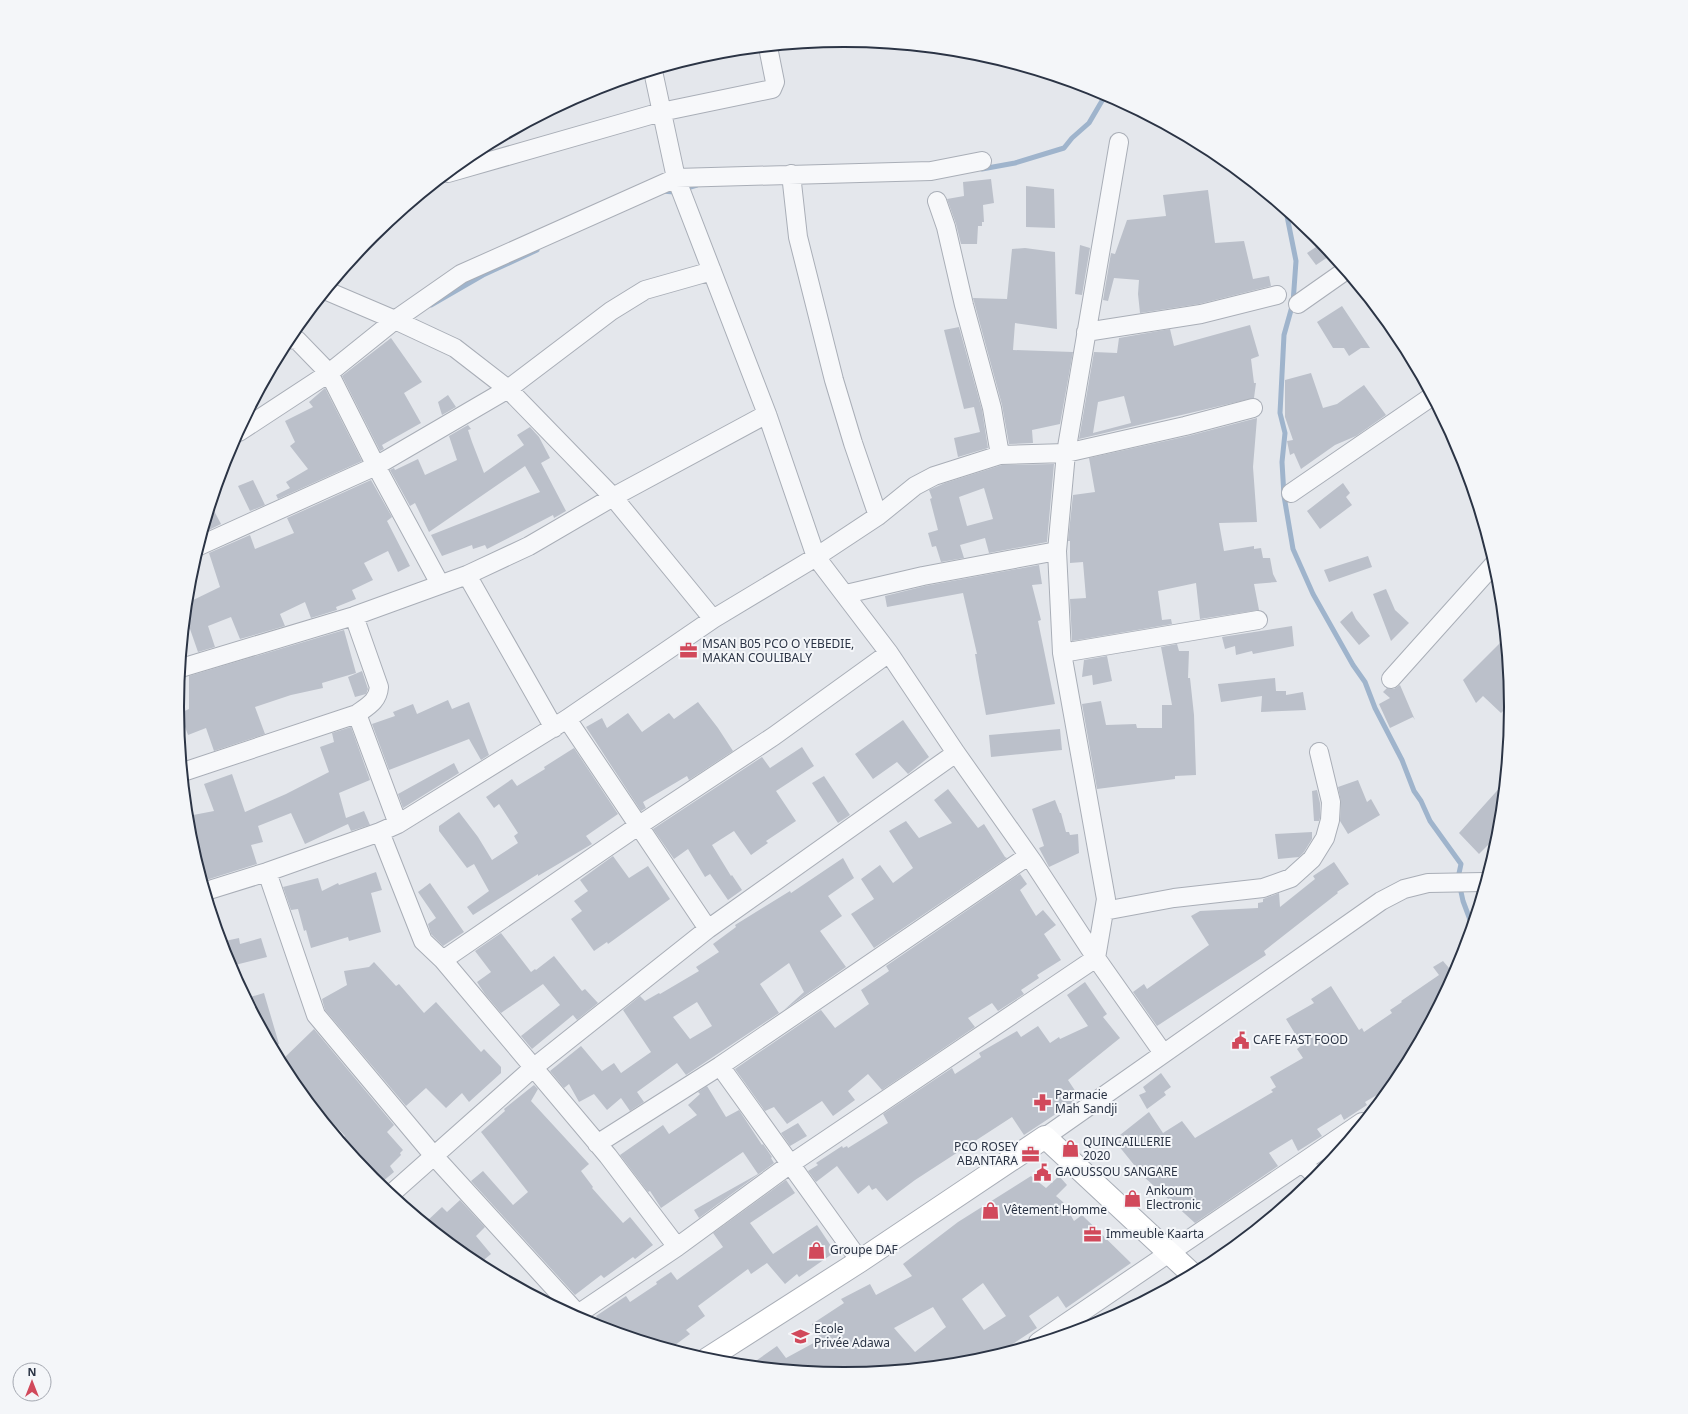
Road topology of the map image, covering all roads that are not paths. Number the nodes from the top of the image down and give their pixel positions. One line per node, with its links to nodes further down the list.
1 (769, 52): 3 (street)
2 (654, 75): 3 (street)
3 (661, 112): 6 (street); 8 (street)
4 (1119, 142): 16 (street)
5 (982, 161): 7 (street)
6 (461, 169)
7 (790, 174): 8 (street); 29 (street)
8 (676, 178): 10 (street); 15 (street)
9 (937, 201): 25 (street)
10 (712, 271): 19 (street); 22 (street)
11 (1342, 274): 14 (street)
12 (331, 293): 15 (street)
13 (1277, 296): 16 (street)
14 (1298, 304)
15 (395, 320): 18 (street); 19 (street)
16 (1086, 332): 24 (street)
17 (295, 340): 18 (street)
18 (329, 373): 23 (street); 26 (street)
19 (508, 389): 26 (street); 28 (street)
20 (1428, 399): 27 (street)
21 (1253, 408): 24 (street)
22 (767, 414): 28 (street); 32 (street)
23 (247, 426)
24 (1066, 453): 25 (street); 31 (street)
25 (1000, 455): 29 (street)
26 (376, 466): 30 (street); 35 (street)
27 (1291, 493)
28 (613, 497): 34 (street); 38 (street)
29 (878, 516): 32 (street)
30 (204, 544)
31 (1057, 551): 36 (street); 41 (street)
32 (816, 557): 36 (street); 38 (street)
33 (1489, 569): 43 (street)
34 (467, 575): 35 (street); 45 (street)
35 (440, 584): 37 (street)
36 (846, 594): 40 (street)
37 (354, 616): 42 (street); 44 (street)
38 (713, 619): 45 (street)
39 (1258, 620): 41 (street)
40 (890, 653): 47 (street); 50 (street)
41 (1062, 653): 56 (street)
42 (185, 667)
43 (1391, 679)
44 (357, 714): 48 (street); 49 (street)
45 (561, 724): 49 (street); 50 (street)
46 (1319, 752): 56 (street)
47 (956, 753): 52 (street); 57 (street)
48 (187, 771)
49 (398, 824): 51 (street)
50 (638, 826): 57 (street); 59 (street)
51 (380, 832): 53 (street); 59 (street)
52 (1028, 856): 58 (street); 61 (street)
53 (267, 872): 55 (street); 66 (street)
54 (1481, 882): 60 (street)
55 (210, 890)
56 (1104, 911): 58 (street)
57 (708, 929): 62 (street)
58 (1096, 958): 60 (street); 68 (street)
59 (443, 960): 62 (street)
60 (1163, 1053): 64 (street)
61 (720, 1066): 65 (street); 68 (street)
62 (533, 1068): 65 (street); 66 (street)
63 (1350, 1130): 67 (street)
64 (1045, 1137): 72 (main road); 73 (main road)
65 (597, 1144): 71 (street)
66 (434, 1156): 70 (street); 75 (street)
67 (1302, 1163): 69 (street); 72 (street)
68 (789, 1165): 71 (street); 73 (street)
69 (1312, 1173)
70 (395, 1190)
71 (677, 1247): 76 (street)
72 (1170, 1253): 74 (main road); 77 (street)
73 (860, 1261): 78 (main road)
74 (1188, 1270)
75 (569, 1307)
76 (580, 1312)
77 (1052, 1333)
78 (714, 1354)

